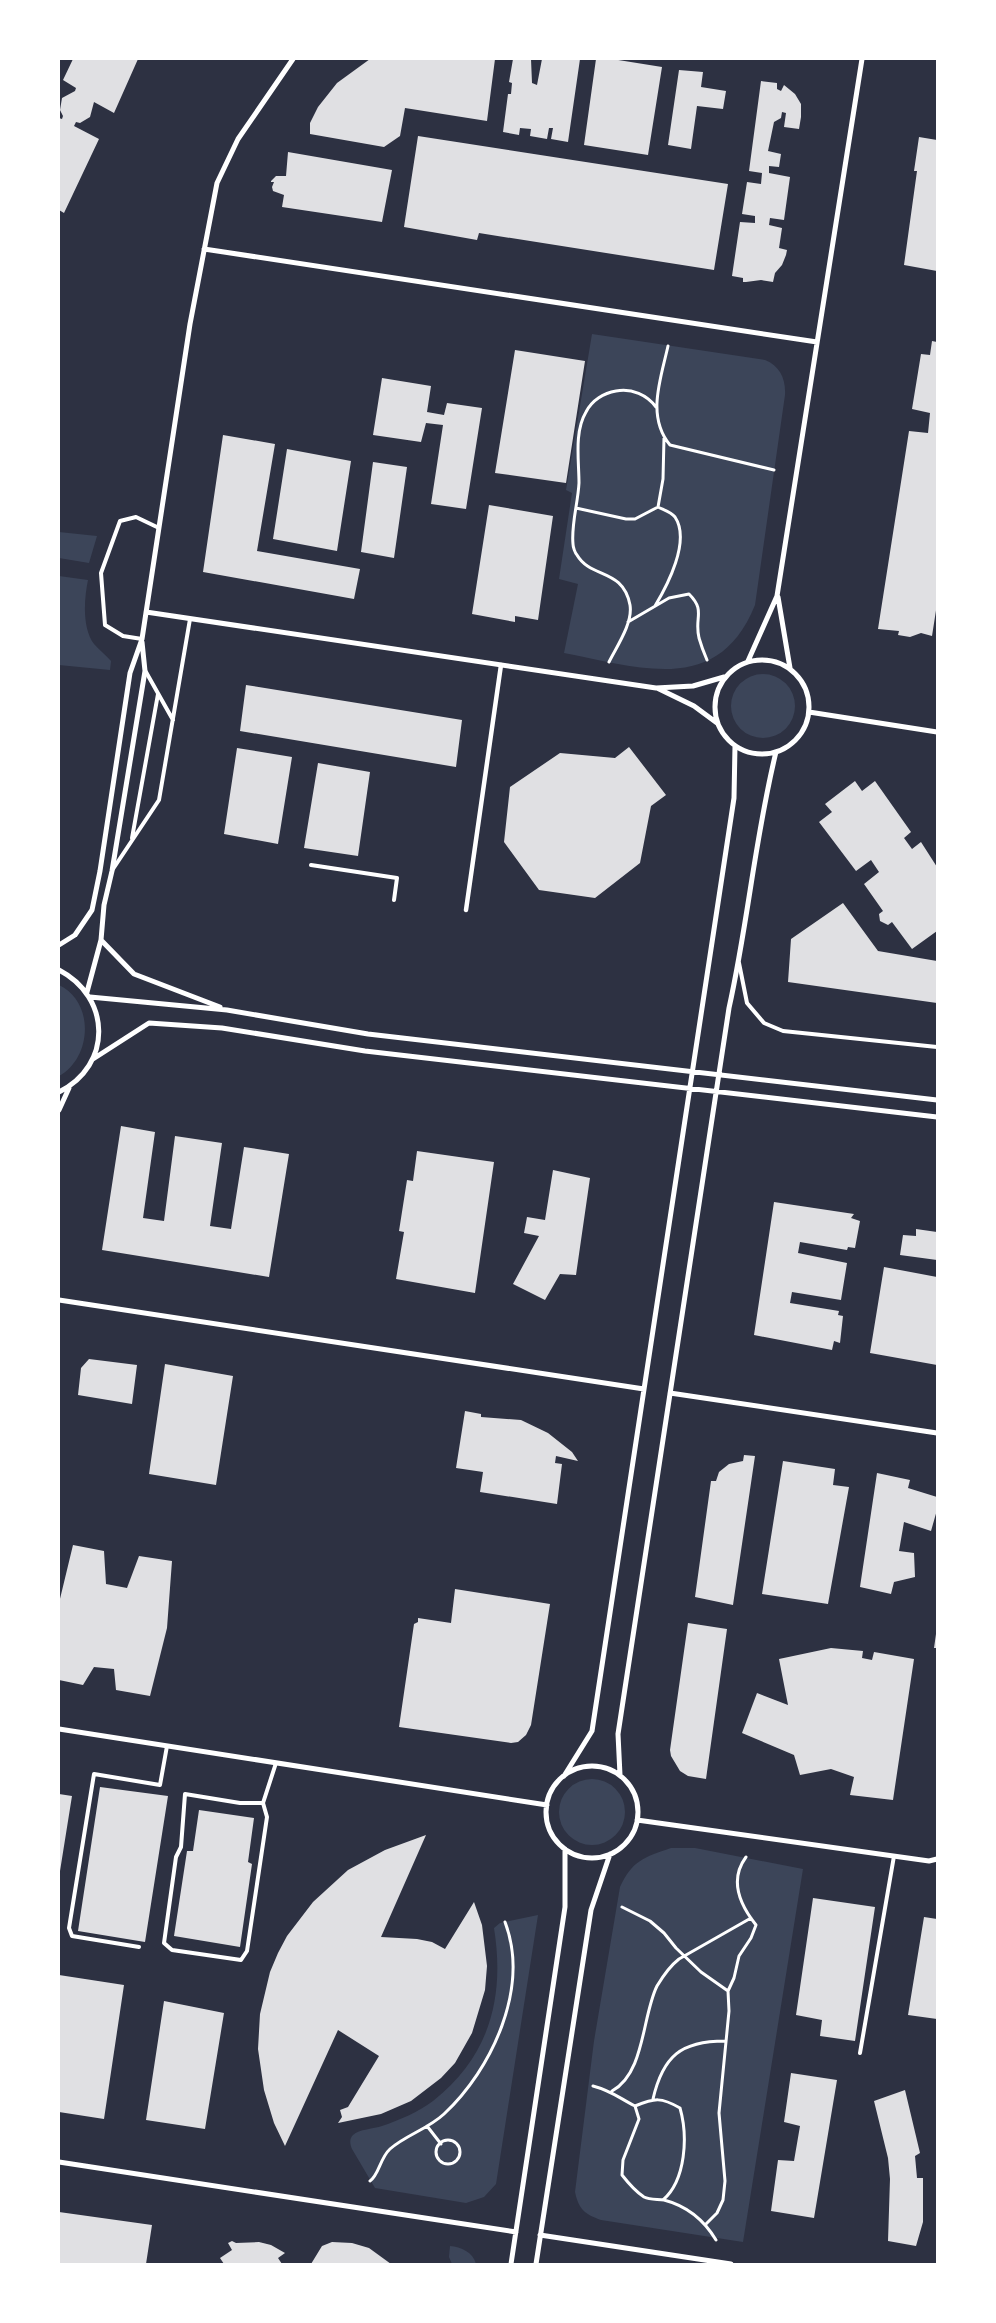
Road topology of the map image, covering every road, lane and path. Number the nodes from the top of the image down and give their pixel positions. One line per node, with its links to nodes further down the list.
1 (293, 59): 3 (street)
2 (862, 59): 4 (street)
3 (204, 249): 4 (street); 11 (street)
4 (817, 342): 12 (street)
5 (668, 346): 6 (path)
6 (656, 408): 7 (path); 10 (path)
7 (664, 437): 8 (path); 9 (path)
8 (774, 470)
9 (658, 507): 10 (path); 13 (path)
10 (576, 508): 16 (path)
11 (158, 528): 14 (street); 17 (lane)
12 (778, 596): 19 (street); 22 (street)
13 (655, 606): 16 (path); 18 (path)
14 (146, 612): 15 (street); 17 (street)
15 (190, 619): 21 (street); 28 (lane)
16 (627, 622): 20 (path)
17 (142, 639): 23 (street); 39 (street)
18 (707, 660)
19 (748, 661): 22 (street); 24 (street)
20 (609, 662)
21 (501, 665): 25 (street); 37 (street)
22 (790, 668): 27 (street)
23 (145, 671): 26 (lane); 35 (street)
24 (724, 677): 25 (street); 29 (street)
25 (656, 688): 29 (street)
26 (158, 694): 28 (lane); 33 (lane)
27 (809, 712): 30 (street); 32 (street)
28 (173, 720): 33 (lane)
29 (717, 723): 31 (street)
30 (937, 732)
31 (734, 746): 32 (street); 52 (street)
32 (776, 752): 40 (street)
33 (132, 841): 35 (lane)
34 (311, 865): 36 (lane)
35 (112, 871): 38 (street)
36 (394, 900)
37 (466, 910)
38 (101, 940): 42 (street); 43 (street)
39 (59, 945)
40 (739, 963): 44 (lane); 53 (street)
41 (59, 970): 42 (street)
42 (89, 994): 43 (street); 45 (street)
43 (227, 1010): 48 (street)
44 (937, 1047)
45 (93, 1059): 46 (street); 50 (street)
46 (70, 1086): 47 (street); 49 (street)
47 (59, 1092)
48 (937, 1100)
49 (59, 1110)
50 (937, 1117)
51 (59, 1300): 52 (street)
52 (644, 1389): 59 (street)
53 (670, 1393): 54 (street); 58 (street)
54 (937, 1433)
55 (59, 1730): 56 (street)
56 (167, 1746): 57 (street); 71 (lane)
57 (276, 1763): 60 (lane); 61 (street)
58 (620, 1775): 59 (street); 62 (street)
59 (564, 1776): 61 (street)
60 (263, 1803): 60 (lane)
61 (547, 1805): 63 (street)
62 (637, 1820): 64 (street); 65 (street)
63 (565, 1848): 64 (street); 86 (street)
64 (610, 1854): 87 (street)
65 (894, 1856): 67 (street); 75 (lane)
66 (746, 1858): 69 (path)
67 (937, 1859)
68 (622, 1907): 72 (path)
69 (751, 1918): 72 (path); 73 (path)
70 (505, 1922): 80 (path)
71 (139, 1947)
72 (684, 1956): 73 (path); 77 (path)
73 (728, 1991): 74 (path)
74 (725, 2040): 78 (path); 85 (path)
75 (860, 2053)
76 (593, 2086): 77 (path)
77 (612, 2091): 79 (path)
78 (653, 2099): 79 (path); 84 (path)
79 (635, 2106): 84 (path)
80 (427, 2126): 81 (path); 83 (path)
81 (441, 2144): 81 (path)
82 (59, 2162): 86 (street)
83 (370, 2180)
84 (663, 2200): 85 (path)
85 (706, 2224): 88 (path)
86 (516, 2232): 89 (street)
87 (540, 2235): 90 (street); 91 (street)
88 (716, 2240)
89 (511, 2264)
90 (536, 2264)
91 (731, 2264)

